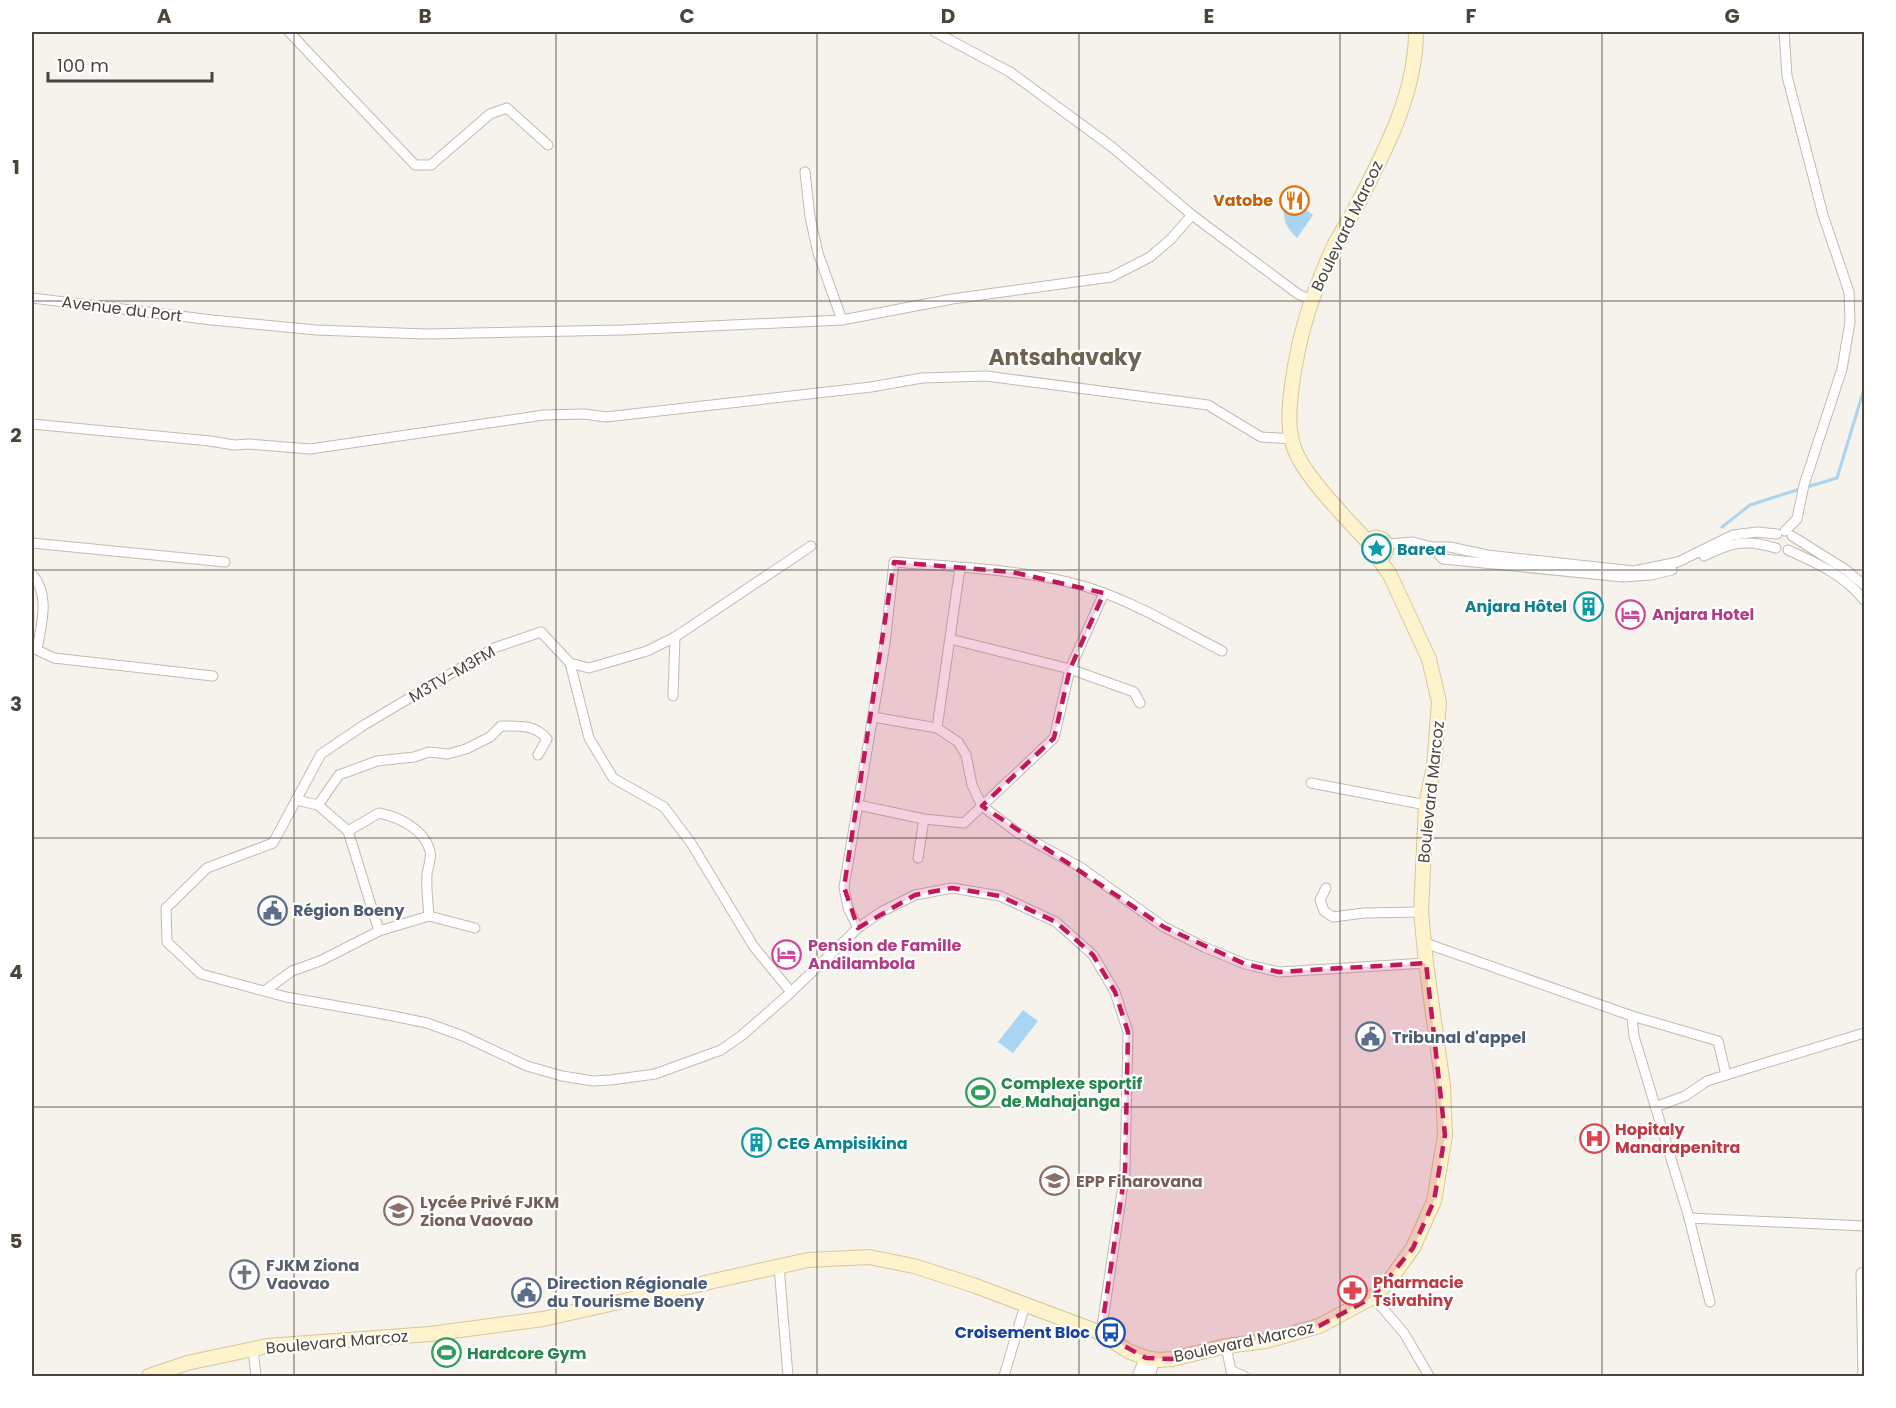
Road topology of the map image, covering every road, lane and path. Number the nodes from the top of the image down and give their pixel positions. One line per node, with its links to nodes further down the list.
1 (290, 32): 5 (street)
2 (935, 32): 7 (street)
3 (1416, 32): 9 (main road, Boulevard Marcoz)
4 (1784, 32): 13 (street)
5 (548, 145)
6 (805, 172): 10 (street)
7 (1192, 215): 9 (street); 10 (street, Avenue du Port)
8 (32, 298): 10 (street, Avenue du Port)
9 (1311, 300): 12 (main road, Boulevard Marcoz)
10 (842, 320)
11 (32, 424): 12 (street)
12 (1292, 439): 14 (main road, Boulevard Marcoz)
13 (1785, 534): 18 (street); 19 (street); 20 (street); 25 (street)
14 (1367, 541): 16 (main road); 21 (main road)
15 (32, 543): 22 (street)
16 (1387, 544): 18 (street); 21 (main road)
17 (811, 546): 28 (street)
18 (1432, 547): 19 (street)
19 (1776, 548): 20 (street)
20 (1788, 550): 27 (street)
21 (1379, 559): 43 (main road, Boulevard Marcoz)
22 (225, 562)
23 (960, 568): 26 (street); 29 (street); 36 (street)
24 (32, 574): 33 (street)
25 (1864, 585)
26 (1104, 593): 30 (street); 32 (street)
27 (1864, 600)
28 (675, 637): 31 (street); 34 (street)
29 (950, 639): 32 (street); 37 (street)
30 (1222, 651)
31 (570, 663): 40 (street, M3TV-M3FM); 57 (street)
32 (1070, 669): 35 (street); 44 (street)
33 (213, 676)
34 (673, 696)
35 (1140, 703)
36 (873, 717): 37 (street); 42 (street)
37 (937, 728): 44 (street)
38 (538, 755): 41 (street)
39 (1311, 783): 43 (street)
40 (296, 800): 41 (street); 56 (street, M3TV-M3FM)
41 (318, 805): 46 (street)
42 (858, 805): 45 (street); 52 (street)
43 (1426, 805): 49 (main road, Boulevard Marcoz)
44 (982, 807): 45 (street); 55 (street)
45 (924, 819): 47 (street)
46 (348, 831): 50 (street); 53 (street)
47 (918, 858)
48 (1326, 888): 49 (street)
49 (1421, 912): 54 (main road, Boulevard Marcoz)
50 (429, 916): 51 (street); 53 (street)
51 (475, 928)
52 (858, 928): 57 (street); 69 (street)
53 (379, 931): 56 (street)
54 (1425, 943): 55 (main road, Boulevard Marcoz); 58 (street)
55 (1426, 963): 66 (main road, Boulevard Marcoz)
56 (266, 990): 57 (street)
57 (791, 992)
58 (1632, 1016): 60 (street); 61 (street)
59 (1864, 1032): 60 (street)
60 (1726, 1075): 61 (street)
61 (1655, 1107): 62 (street)
62 (1689, 1218): 63 (street); 67 (street)
63 (1864, 1226)
64 (779, 1266): 68 (main road, Boulevard Marcoz); 71 (main road, Boulevard Marcoz); 76 (street)
65 (1861, 1273): 82 (street)
66 (1373, 1298): 70 (main road, Boulevard Marcoz); 81 (street)
67 (1710, 1302)
68 (1025, 1305): 69 (main road, Boulevard Marcoz); 77 (street)
69 (1101, 1333): 72 (main road, Boulevard Marcoz)
70 (1226, 1346): 72 (main road, Boulevard Marcoz); 73 (street)
71 (253, 1349): 74 (main road, Boulevard Marcoz); 75 (street)
72 (1146, 1358): 78 (street); 79 (street)
73 (1232, 1374): 80 (street)
74 (149, 1377)
75 (256, 1377)
76 (788, 1377)
77 (1004, 1377)
78 (1139, 1377)
79 (1148, 1377)
80 (1244, 1377)
81 (1429, 1377)
82 (1863, 1377)

